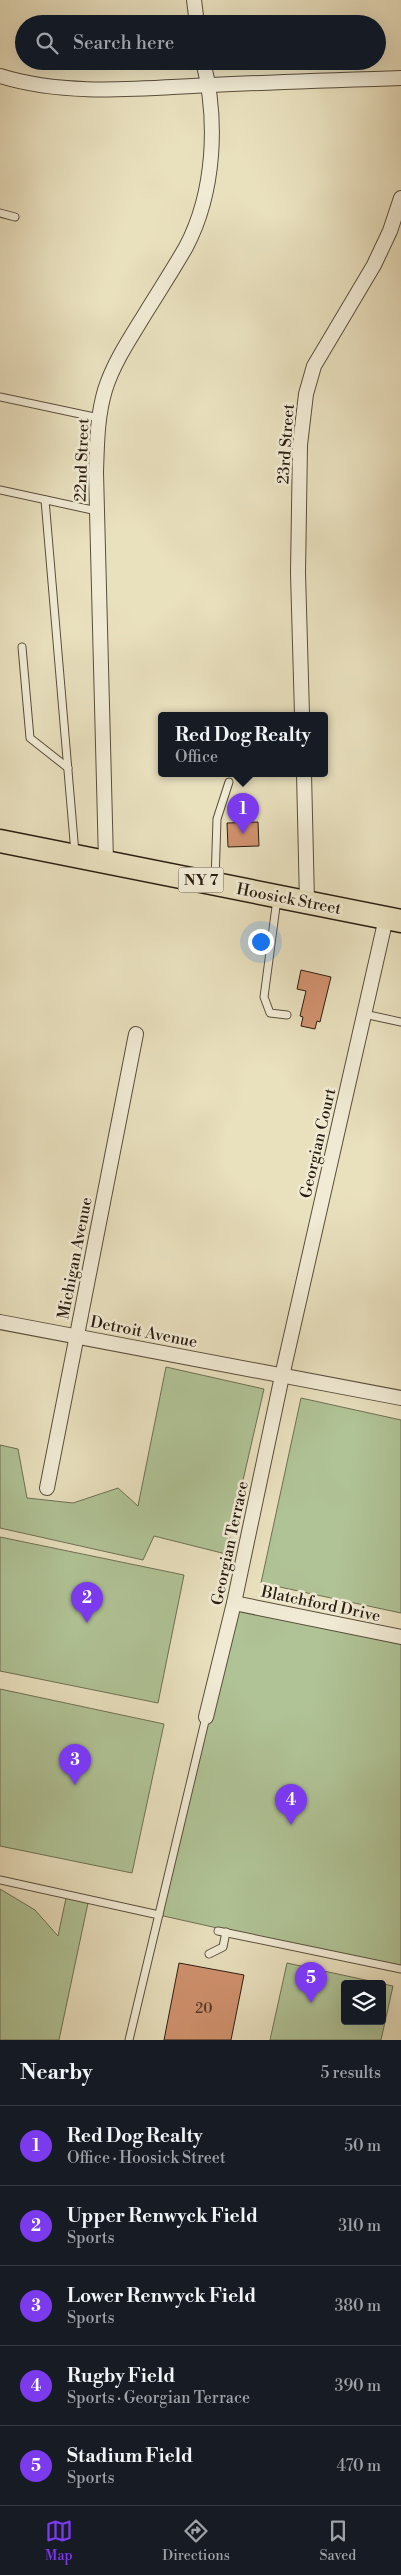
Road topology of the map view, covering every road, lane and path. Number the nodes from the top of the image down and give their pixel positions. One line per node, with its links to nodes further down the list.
1 (194, 0): 2 (street)
2 (196, 15)
3 (205, 70): 6 (street, 22nd Street)
4 (0, 76): 6 (street)
5 (401, 78): 6 (street)
6 (209, 85): 11 (street, 22nd Street)
7 (401, 198): 16 (street, 23rd Street)
8 (0, 213): 9 (lane)
9 (16, 217)
10 (0, 397): 11 (lane)
11 (99, 418): 14 (street, 22nd Street)
12 (0, 490): 13 (lane)
13 (45, 500): 14 (lane); 17 (lane)
14 (97, 511): 22 (street, 22nd Street)
15 (22, 647): 17 (lane)
16 (302, 712)
17 (68, 768): 21 (lane)
18 (304, 777): 25 (street)
19 (229, 782): 23 (lane)
20 (0, 841): 21 (highway, Hoosick Street / NY 7)
21 (75, 855): 22 (highway, Hoosick Street / NY 7)
22 (106, 861): 23 (highway, Hoosick Street / NY 7)
23 (215, 883): 24 (highway, Hoosick Street / NY 7)
24 (278, 896): 25 (highway, Hoosick Street / NY 7); 28 (lane)
25 (307, 902): 26 (highway, Hoosick Street / NY 7)
26 (393, 919): 27 (street, Georgian Court)
27 (364, 1014): 29 (lane); 33 (street, Georgian Court)
28 (287, 1015)
29 (401, 1022)
30 (136, 1034): 32 (street, Michigan Avenue)
31 (0, 1322): 32 (street, Detroit Avenue)
32 (76, 1336): 33 (street, Detroit Avenue); 35 (street, Michigan Avenue)
33 (282, 1376): 34 (street, Detroit Avenue); 36 (street, Georgian Terrace)
34 (401, 1398)
35 (46, 1488)
36 (234, 1603): 37 (street, Blatchford Drive); 38 (street, Georgian Terrace)
37 (401, 1637)
38 (206, 1717): 40 (lane)
39 (0, 1880): 40 (lane)
40 (159, 1915): 45 (lane)
41 (218, 1931): 42 (lane)
42 (226, 1932): 43 (lane); 44 (lane)
43 (209, 1954)
44 (401, 1969)
45 (129, 2040)

